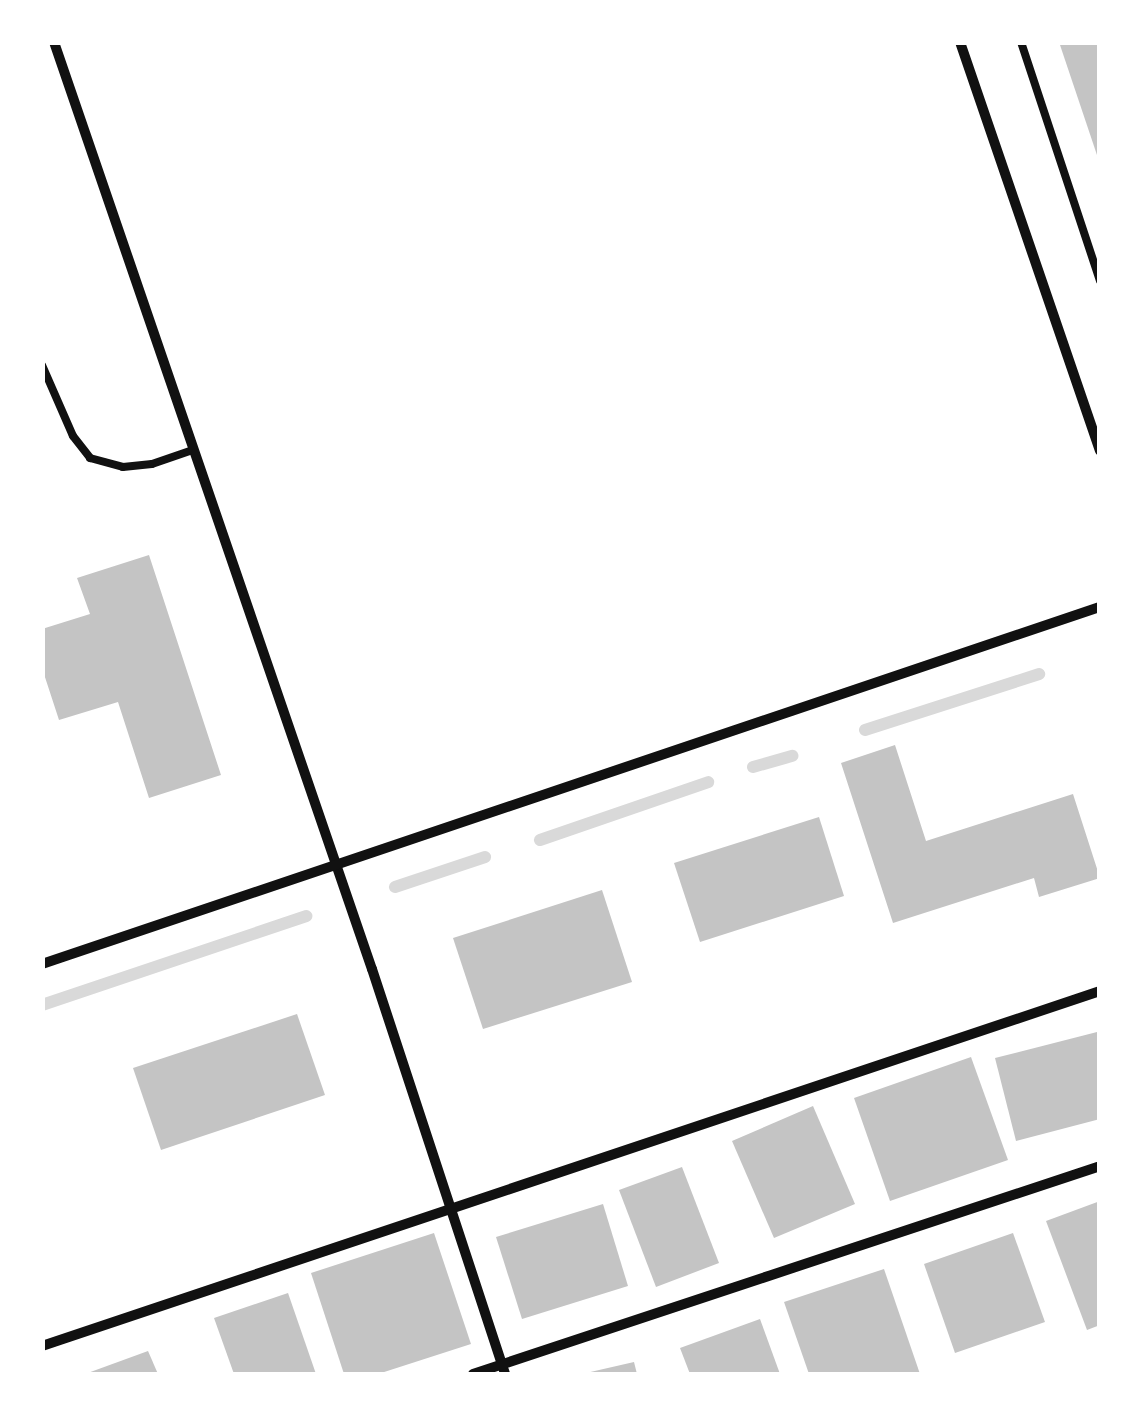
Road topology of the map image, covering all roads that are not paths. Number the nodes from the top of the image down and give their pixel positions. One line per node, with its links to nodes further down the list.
1 (54, 42): 6 (street)
2 (960, 42): 7 (street)
3 (1021, 42): 4 (lane)
4 (1100, 281)
5 (42, 365): 6 (lane)
6 (193, 450): 9 (street)
7 (1100, 451)
8 (1100, 607): 9 (street)
9 (335, 865): 10 (street); 13 (street)
10 (42, 964)
11 (1100, 991): 13 (street)
12 (1100, 1166): 15 (street)
13 (451, 1211): 14 (street); 15 (street)
14 (42, 1346)
15 (504, 1370): 16 (street)
16 (473, 1374)

